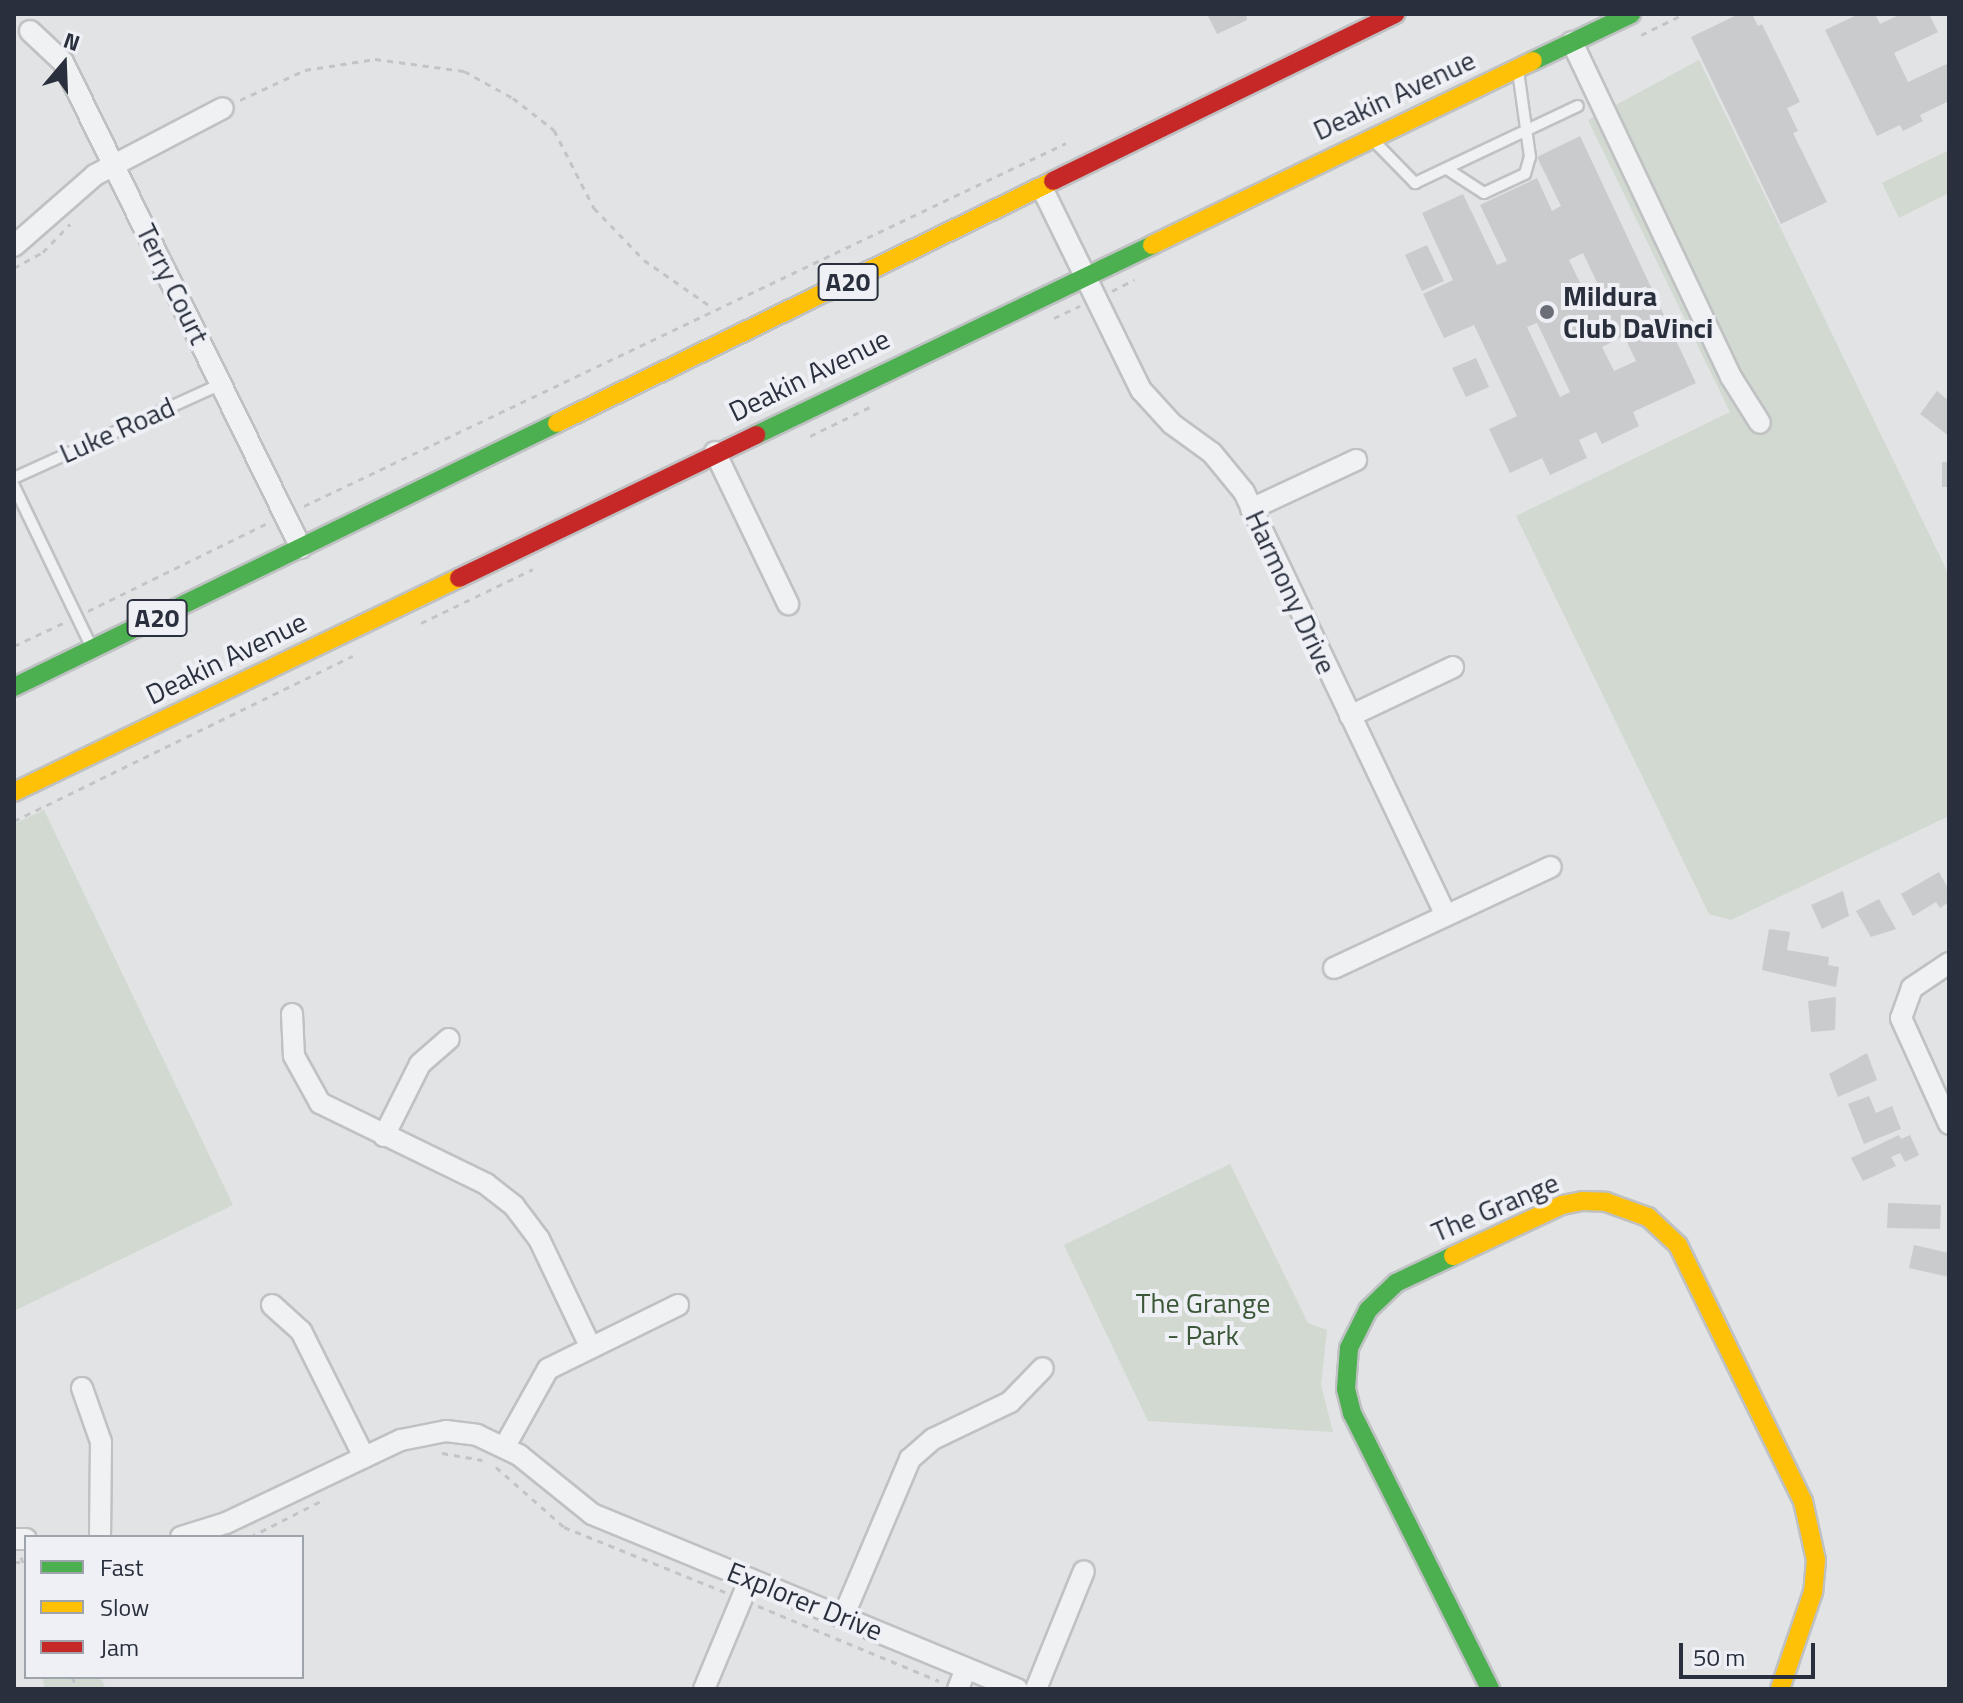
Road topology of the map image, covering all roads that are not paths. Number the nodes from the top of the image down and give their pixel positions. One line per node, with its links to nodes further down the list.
1 (1395, 14): 12 (main road, A20)
2 (1631, 14): 4 (main road, Deakin Avenue)
3 (30, 31): 10 (street, Terry Court)
4 (1572, 42): 5 (main road, Deakin Avenue); 16 (street)
5 (1518, 68): 8 (lane); 9 (main road, Deakin Avenue)
6 (1578, 106): 8 (lane)
7 (223, 108): 10 (street)
8 (1526, 129): 11 (lane); 11 (lane)
9 (1369, 136): 11 (lane); 14 (main road, Deakin Avenue)
10 (113, 163): 13 (street); 15 (street, Terry Court)
11 (1447, 169)
12 (1042, 188): 14 (street, Harmony Drive); 22 (main road, A20)
13 (14, 246)
14 (1084, 274): 17 (main road, Deakin Avenue); 21 (street, Harmony Drive)
15 (221, 384): 19 (lane, Luke Road); 22 (street, Terry Court)
16 (1760, 423)
17 (715, 452): 23 (street); 28 (main road, Deakin Avenue)
18 (1356, 460): 21 (street)
19 (14, 478)
20 (14, 486): 24 (lane)
21 (1251, 509): 27 (street, Harmony Drive)
22 (301, 548): 24 (main road, A20)
23 (788, 604)
24 (92, 649): 26 (main road, A20)
25 (1453, 667): 27 (street)
26 (14, 687)
27 (1350, 716): 30 (street, Harmony Drive)
28 (14, 792)
29 (1551, 867): 30 (street)
30 (1446, 915): 32 (street)
31 (1949, 963): 35 (street)
32 (1334, 968)
33 (292, 1014): 36 (street)
34 (449, 1039): 36 (street)
35 (1949, 1124)
36 (384, 1136): 39 (street)
37 (272, 1305): 43 (street)
38 (678, 1305): 39 (street)
39 (590, 1346): 42 (street)
40 (1043, 1368): 48 (street)
41 (82, 1388): 44 (street)
42 (505, 1446): 43 (street); 47 (street, Explorer Drive)
43 (364, 1457): 45 (street)
44 (100, 1535)
45 (187, 1535)
46 (1084, 1571): 53 (street)
47 (750, 1579): 48 (street, Explorer Drive); 50 (street)
48 (843, 1617): 49 (street, Explorer Drive)
49 (966, 1668): 51 (street); 52 (street, Explorer Drive)
50 (704, 1689)
51 (958, 1689)
52 (1017, 1689)
53 (1036, 1689)
54 (1490, 1689): 55 (main road, The Grange)
55 (1780, 1689)

